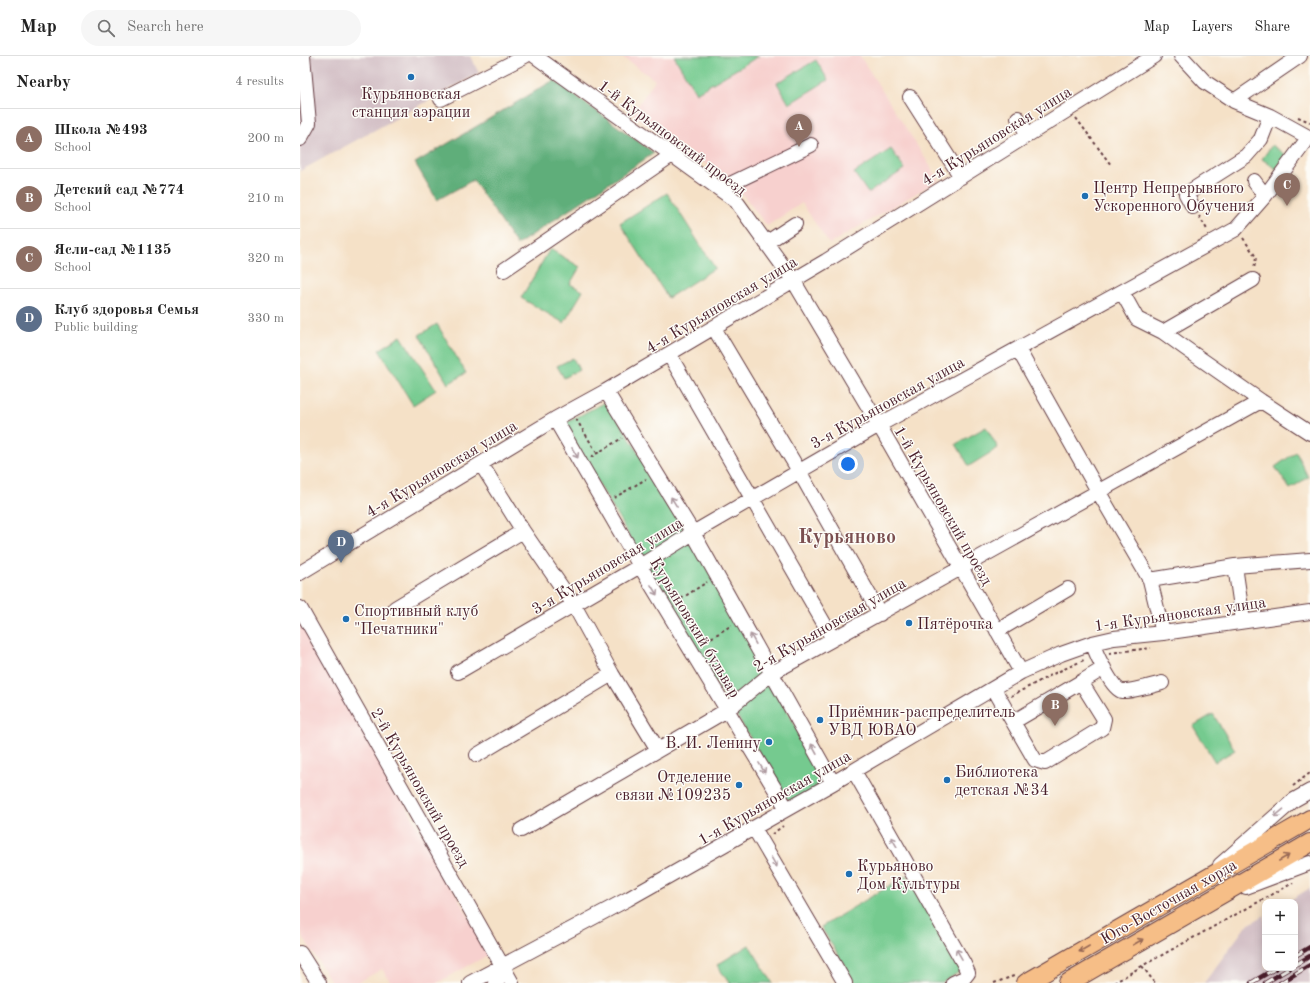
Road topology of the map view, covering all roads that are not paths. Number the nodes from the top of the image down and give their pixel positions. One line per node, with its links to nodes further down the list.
1 (303, 56): 14 (street)
2 (525, 56): 8 (street)
3 (1154, 56): 12 (street, 4-я Курьяновская улица)
4 (1180, 56): 9 (street)
5 (1300, 56): 9 (street)
6 (538, 57): 16 (street, 1-й Курьяновский проезд)
7 (910, 97): 17 (street)
8 (441, 99)
9 (1234, 101): 10 (street)
10 (1270, 116): 13 (street); 21 (street)
11 (1018, 118): 12 (street)
12 (1028, 135): 17 (street, 4-я Курьяновская улица)
13 (1309, 138): 20 (street, 3-я Курьяновская улица)
14 (300, 139)
15 (812, 145): 19 (street)
16 (672, 155): 19 (street, 1-й Курьяновский проезд); 24 (street)
17 (961, 177): 25 (street, 4-я Курьяновская улица)
18 (1254, 181): 20 (street)
19 (720, 189): 23 (street, 1-й Курьяновский проезд)
20 (1265, 196): 27 (street, 3-я Курьяновская улица)
21 (1193, 206)
22 (795, 224): 23 (street)
23 (766, 243): 25 (street, 1-й Курьяновский проезд)
24 (504, 270)
25 (793, 280): 28 (street, 4-я Курьяновская улица); 35 (street, 1-й Курьяновский проезд)
26 (1253, 280): 29 (street)
27 (1122, 292): 29 (street); 30 (street, 3-я Курьяновская улица)
28 (714, 328): 31 (street, 4-я Курьяновская улица); 38 (street)
29 (1163, 332): 33 (street)
30 (1018, 349): 35 (street, 3-я Курьяновская улица); 39 (street)
31 (669, 354): 32 (street, 4-я Курьяновская улица); 40 (street)
32 (606, 392): 34 (street, 4-я Курьяновская улица); 42 (street, one-way to 32)
33 (1261, 401): 36 (street); 39 (street, 2-я Курьяновская улица)
34 (555, 419): 37 (street, 4-я Курьяновская улица); 44 (street, Курьяновский бульвар, one-way to 44)
35 (879, 425): 38 (street, 3-я Курьяновская улица); 46 (street, 1-й Курьяновский проезд)
36 (1310, 433)
37 (481, 464): 41 (street); 47 (street, 4-я Курьяновская улица)
38 (799, 472): 40 (street, 3-я Курьяновская улица); 54 (street)
39 (1098, 492): 46 (street, 2-я Курьяновская улица); 48 (street)
40 (752, 499): 42 (street, 3-я Курьяновская улица); 58 (street)
41 (523, 531): 50 (street); 52 (street)
42 (693, 533): 44 (street, 3-я Курьяновская улица); 64 (street, one-way to 42)
43 (1310, 560): 45 (street)
44 (640, 566): 50 (street, 3-я Курьяновская улица); 68 (street, Курьяновский бульвар, one-way to 68)
45 (1235, 566): 48 (street); 55 (street)
46 (962, 568): 54 (street, 2-я Курьяновская улица); 56 (street, 1-й Курьяновский проезд)
47 (300, 573)
48 (1150, 580): 57 (street)
49 (1068, 589): 56 (street)
50 (574, 605): 61 (street, 3-я Курьяновская улица); 63 (street)
51 (300, 608): 84 (street, 2-й Курьяновский проезд)
52 (395, 608)
53 (1310, 612): 55 (street, 1-я Курьяновская улица)
54 (880, 614): 58 (street, 2-я Курьяновская улица)
55 (1243, 621): 57 (street, 1-я Курьяновская улица)
56 (997, 631): 62 (street, 1-й Курьяновский проезд)
57 (1163, 633): 59 (street, 1-я Курьяновская улица)
58 (833, 639): 64 (street, 2-я Курьяновская улица)
59 (1092, 643): 60 (street); 62 (street, 1-я Курьяновская улица)
60 (1104, 668): 65 (street); 66 (street)
61 (458, 672)
62 (1021, 672): 67 (street, 1-я Курьяновская улица)
63 (612, 674): 70 (street); 71 (street)
64 (772, 674): 68 (street, 2-я Курьяновская улица); 73 (street, one-way to 64)
65 (1081, 682): 69 (street); 69 (street)
66 (1162, 683)
67 (994, 689): 69 (street); 72 (street, 1-я Курьяновская улица)
68 (727, 710): 70 (street, 2-я Курьяновская улица); 75 (street, Курьяновский бульвар, one-way to 75)
69 (1013, 722)
70 (658, 750): 78 (street, 2-я Курьяновская улица)
71 (477, 755)
72 (854, 771): 73 (street, 1-я Курьяновская улица); 89 (street, one-way to 72)
73 (833, 783): 75 (street, 1-я Курьяновская улица)
74 (1310, 790): 81 (street, one-way to 81)
75 (787, 809): 77 (street, 1-я Курьяновская улица)
76 (1310, 819): 81 (main road, Юго-Восточная хорда)
77 (754, 828): 84 (street, 1-я Курьяновская улица); 88 (street, one-way to 88)
78 (521, 830)
79 (1310, 843): 82 (main road, Юго-Восточная хорда, one-way to 79)
80 (1310, 864): 82 (street)
81 (1202, 880): 90 (main road, Юго-Восточная хорда, one-way to 90)
82 (1214, 898): 91 (main road, Юго-Восточная хорда, one-way to 82)
83 (300, 953): 85 (street)
84 (496, 974): 86 (street, 1-я Курьяновская улица); 87 (street, 2-й Курьяновский проезд)
85 (319, 983)
86 (470, 983)
87 (512, 983)
88 (845, 983)
89 (953, 983)
90 (1026, 983)
91 (1068, 983)

